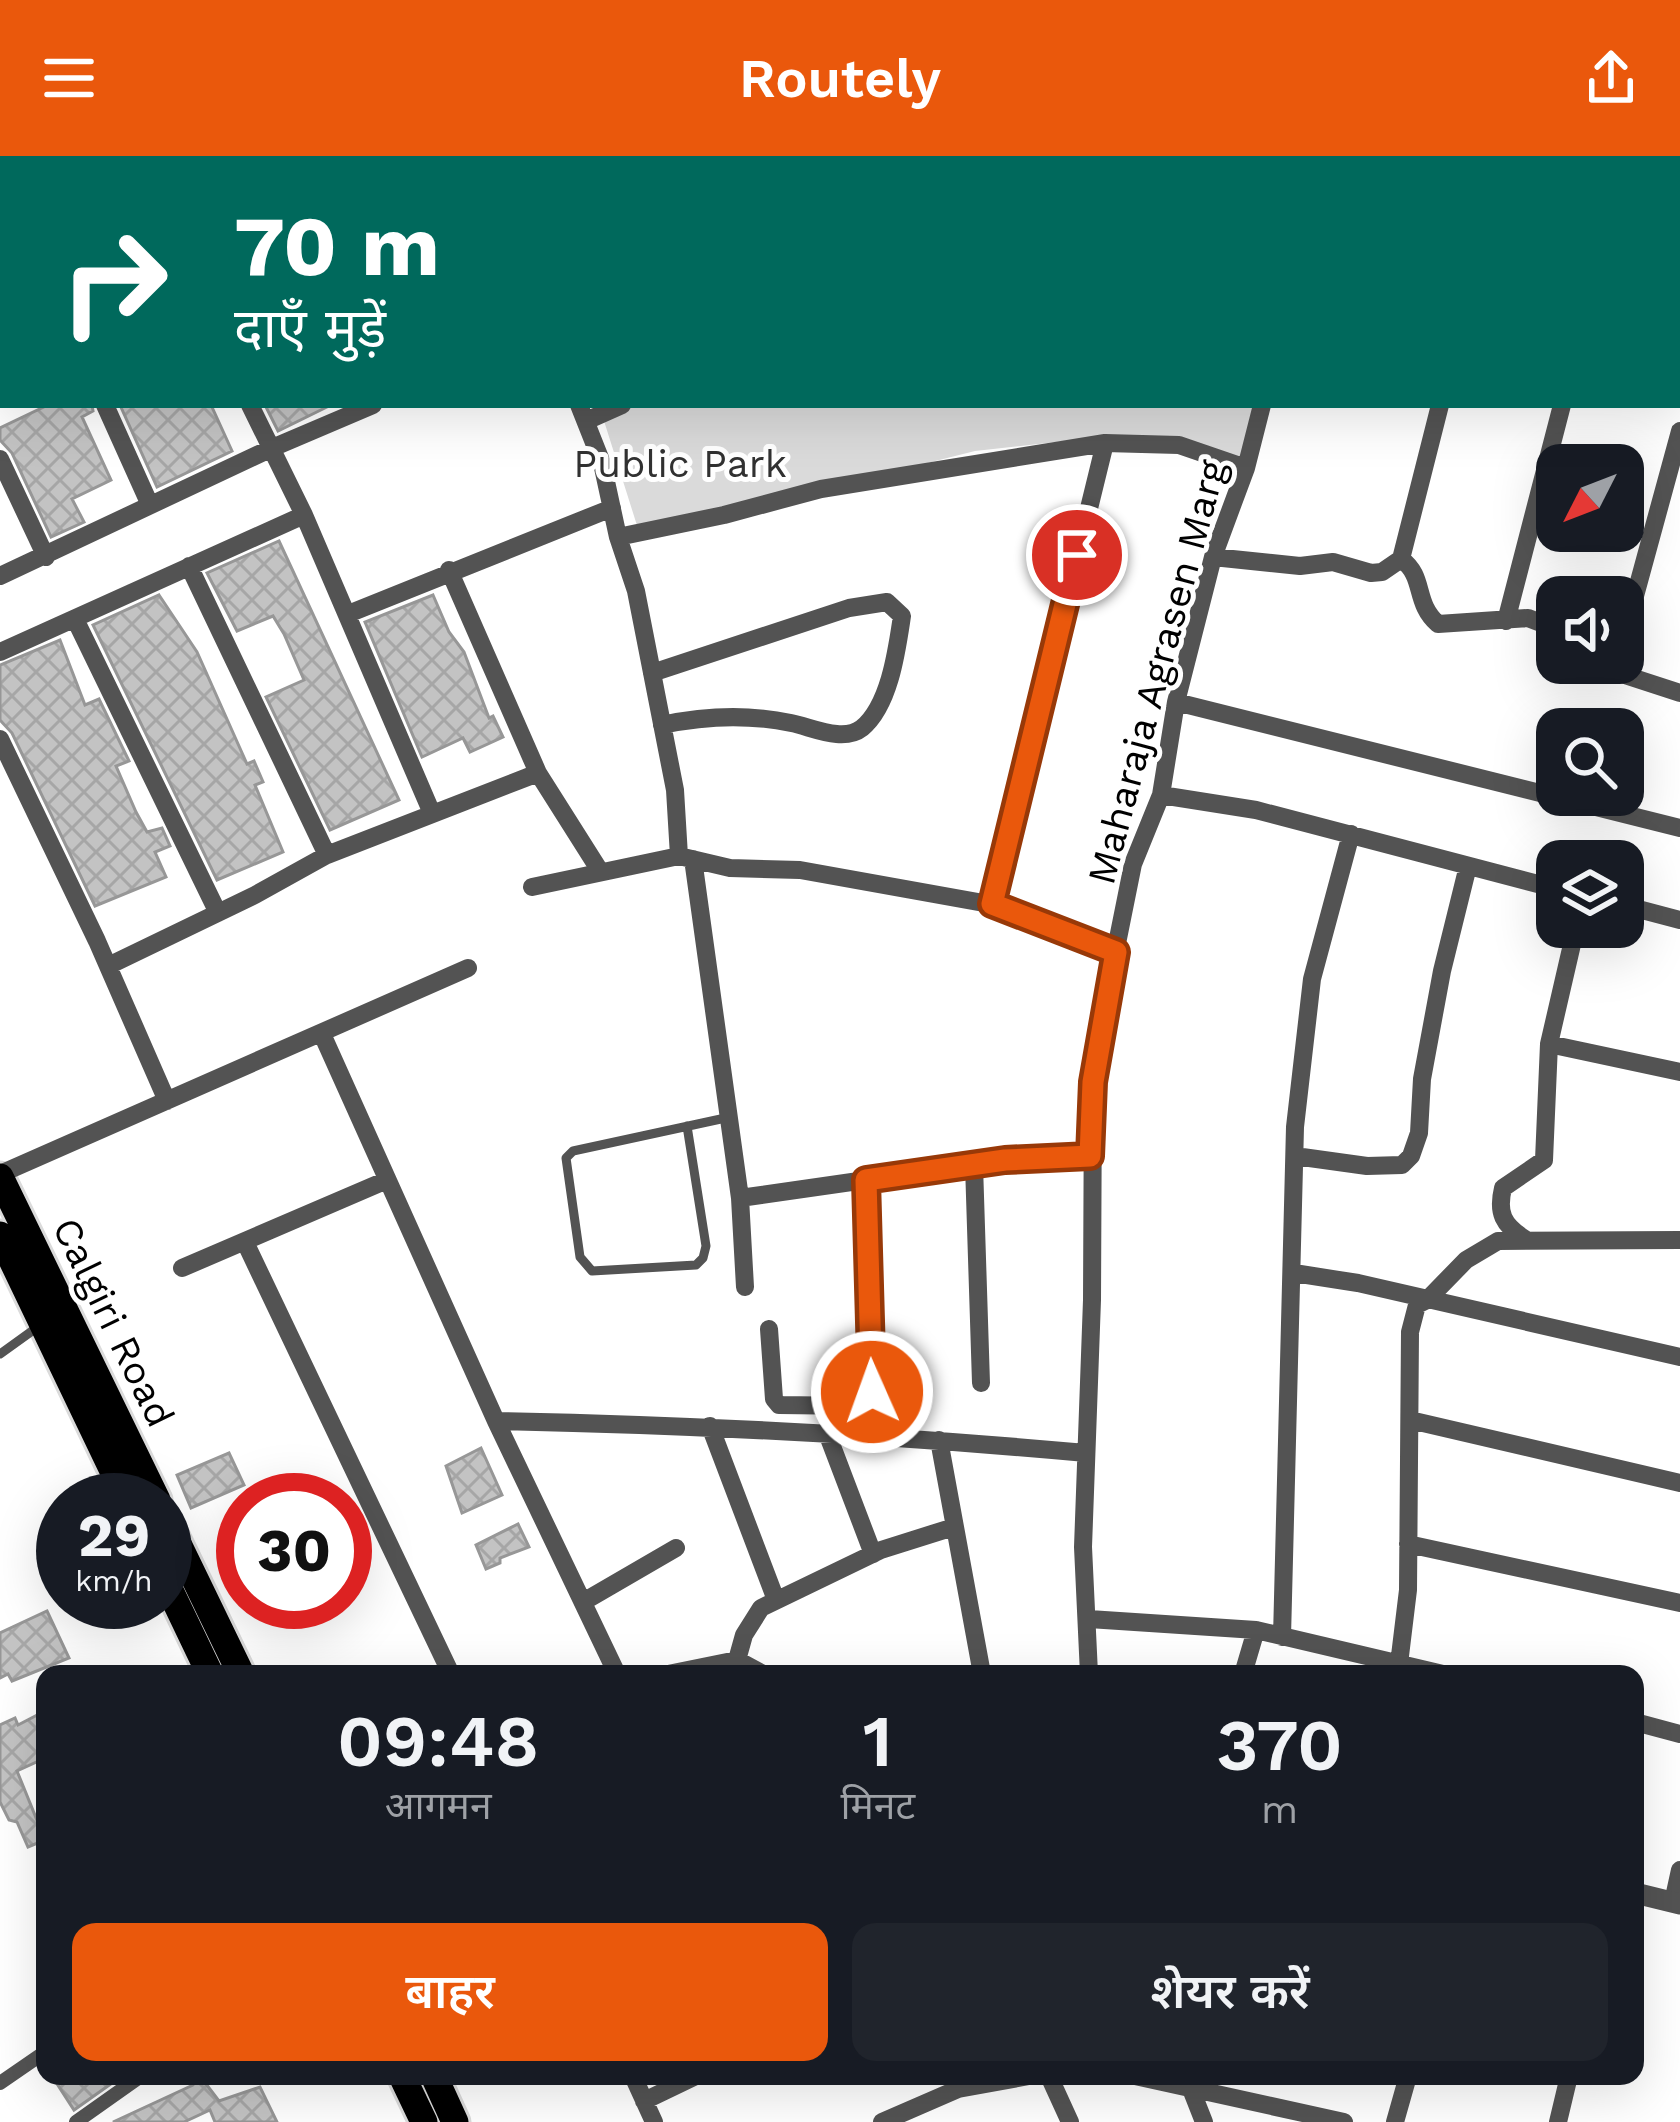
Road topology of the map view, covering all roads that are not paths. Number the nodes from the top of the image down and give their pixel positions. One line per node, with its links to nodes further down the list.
1 (106, 408): 13 (street)
2 (252, 408): 10 (street)
3 (366, 408): 10 (street)
4 (1261, 408): 12 (street, Maharaja Agrasen Marg)
5 (1439, 408): 19 (street)
6 (1561, 408): 26 (street)
7 (582, 413): 14 (street)
8 (1680, 431): 23 (street)
9 (1105, 443): 12 (street); 16 (street); 46 (street)
10 (272, 448): 13 (street); 15 (street)
11 (0, 459): 17 (street)
12 (1246, 467): 18 (street, Maharaja Agrasen Marg)
13 (150, 505): 17 (street)
14 (612, 508): 16 (street); 21 (street)
15 (304, 515): 20 (street); 24 (street)
16 (618, 537): 29 (street)
17 (46, 557): 22 (street)
18 (1213, 557): 19 (street); 32 (street, Maharaja Agrasen Marg)
19 (1401, 559): 26 (street)
20 (189, 566): 25 (street); 40 (street)
21 (449, 570): 24 (street); 35 (street)
22 (0, 576)
23 (1640, 576)
24 (348, 614): 37 (street)
25 (75, 619): 28 (street); 48 (street)
26 (1506, 621): 27 (street)
27 (1536, 621)
28 (0, 652)
29 (652, 673): 33 (street); 33 (street)
30 (1644, 679): 31 (street)
31 (1680, 693)
32 (1176, 702): 36 (street, Maharaja Agrasen Marg); 38 (street)
33 (662, 725): 41 (street)
34 (0, 739): 52 (street)
35 (538, 772): 37 (street); 43 (street)
36 (1161, 795): 39 (street); 51 (street, Maharaja Agrasen Marg)
37 (431, 811): 40 (street)
38 (1680, 828)
39 (1351, 834): 42 (street); 61 (street)
40 (327, 855): 48 (street)
41 (686, 857): 43 (street); 46 (street); 58 (street)
42 (1468, 866): 44 (street); 61 (street)
43 (600, 871): 45 (street)
44 (1536, 884)
45 (532, 887)
46 (992, 904): 51 (street)
47 (1644, 911): 49 (street)
48 (218, 913): 52 (street)
49 (1680, 920)
50 (1571, 948): 55 (street)
51 (1116, 952): 60 (street, Maharaja Agrasen Marg)
52 (108, 966): 57 (street)
53 (468, 968): 54 (street)
54 (322, 1034): 57 (street); 64 (street)
55 (1549, 1044): 56 (street); 69 (street)
56 (1680, 1072)
57 (167, 1101): 63 (street)
58 (730, 1117): 59 (lane); 66 (street)
59 (687, 1126): 59 (lane)
60 (1090, 1156): 62 (street); 85 (street, Maharaja Agrasen Marg)
61 (1294, 1156): 72 (street)
62 (974, 1165): 65 (street); 79 (street)
63 (0, 1176): 87 (main road, Calgiri Road)
64 (387, 1180): 70 (street); 80 (street)
65 (866, 1180): 66 (street); 76 (street)
66 (740, 1198): 73 (street)
67 (0, 1235): 75 (main road, Calgiri Road)
68 (1680, 1240): 69 (street)
69 (1529, 1241): 74 (street)
70 (245, 1242): 71 (street); 105 (street)
71 (182, 1268)
72 (1294, 1273): 74 (street); 100 (street)
73 (745, 1287)
74 (1427, 1300): 78 (street); 81 (street)
75 (42, 1324): 77 (lane); 86 (main road, Calgiri Road)
76 (770, 1329)
77 (0, 1354)
78 (1680, 1357)
79 (981, 1383)
80 (496, 1420): 82 (street); 95 (street)
81 (1410, 1420): 88 (street); 90 (street)
82 (710, 1426): 83 (street); 94 (street)
83 (827, 1433): 84 (street); 92 (street)
84 (939, 1440): 85 (street); 89 (street)
85 (1086, 1453): 97 (street, Maharaja Agrasen Marg)
86 (114, 1473)
87 (144, 1473)
88 (1680, 1483)
89 (954, 1527): 92 (street); 109 (street)
90 (1408, 1544): 96 (street); 102 (street)
91 (676, 1548): 95 (street)
92 (873, 1554): 94 (street)
93 (192, 1572): 104 (main road)
94 (776, 1600): 101 (street)
95 (583, 1602): 106 (street)
96 (1680, 1603)
97 (1089, 1619): 99 (street); 110 (street, Maharaja Agrasen Marg)
98 (188, 1629): 103 (main road)
99 (1256, 1630): 100 (street); 111 (street)
100 (1282, 1636): 112 (street)
101 (737, 1660): 107 (street); 108 (street)
102 (1399, 1664): 113 (street); 114 (street)
103 (206, 1665)
104 (238, 1665)
105 (447, 1665)
106 (613, 1665)
107 (712, 1665)
108 (746, 1665)
109 (980, 1665)
110 (1089, 1665)
111 (1246, 1665)
112 (1372, 1665)
113 (1387, 1665)
114 (1403, 1665)
115 (1644, 1724): 116 (street)
116 (1680, 1734)
117 (1680, 1870): 119 (street)
118 (1644, 1895): 119 (street)
119 (1677, 1903)
120 (36, 2058): 121 (street)
121 (0, 2083)
122 (128, 2085): 135 (street)
123 (406, 2085): 136 (main road)
124 (438, 2085): 137 (main road)
125 (637, 2085): 133 (street)
126 (677, 2085): 133 (street)
127 (980, 2085): 134 (street)
128 (1052, 2085): 141 (street)
129 (1174, 2085): 132 (street)
130 (1405, 2085): 144 (street)
131 (1567, 2085): 145 (street)
132 (1191, 2089): 142 (street); 143 (street)
133 (644, 2101): 138 (street)
134 (927, 2102): 139 (street); 140 (street)
135 (76, 2122)
136 (424, 2122)
137 (455, 2122)
138 (654, 2122)
139 (881, 2122)
140 (937, 2122)
141 (1070, 2122)
142 (1204, 2122)
143 (1344, 2122)
144 (1395, 2122)
145 (1558, 2122)

